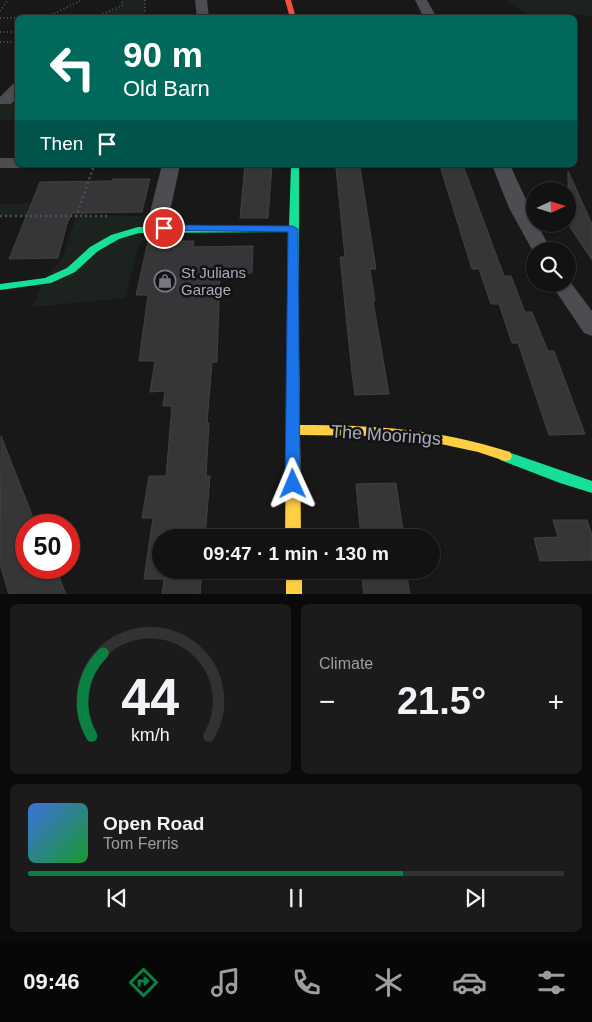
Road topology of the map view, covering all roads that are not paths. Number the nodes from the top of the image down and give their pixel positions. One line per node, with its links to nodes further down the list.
1 (201, 0): 4 (street)
2 (288, 0): 5 (main road)
3 (421, 0): 6 (street)
4 (203, 15)
5 (292, 15)
6 (429, 15)
7 (15, 90): 8 (street)
8 (5, 101)
9 (0, 163): 10 (street)
10 (15, 163)
11 (170, 167): 14 (street)
12 (295, 167): 15 (main road)
13 (502, 167): 16 (street)
14 (164, 228): 15 (main road); 17 (main road)
15 (293, 229): 20 (main road)
16 (537, 242)
17 (0, 286)
18 (567, 292): 19 (street)
19 (592, 328)
20 (292, 430): 21 (main road, The Moorings); 22 (main road)
21 (592, 487)
22 (293, 529)
23 (294, 579): 24 (main road)
24 (294, 594)

